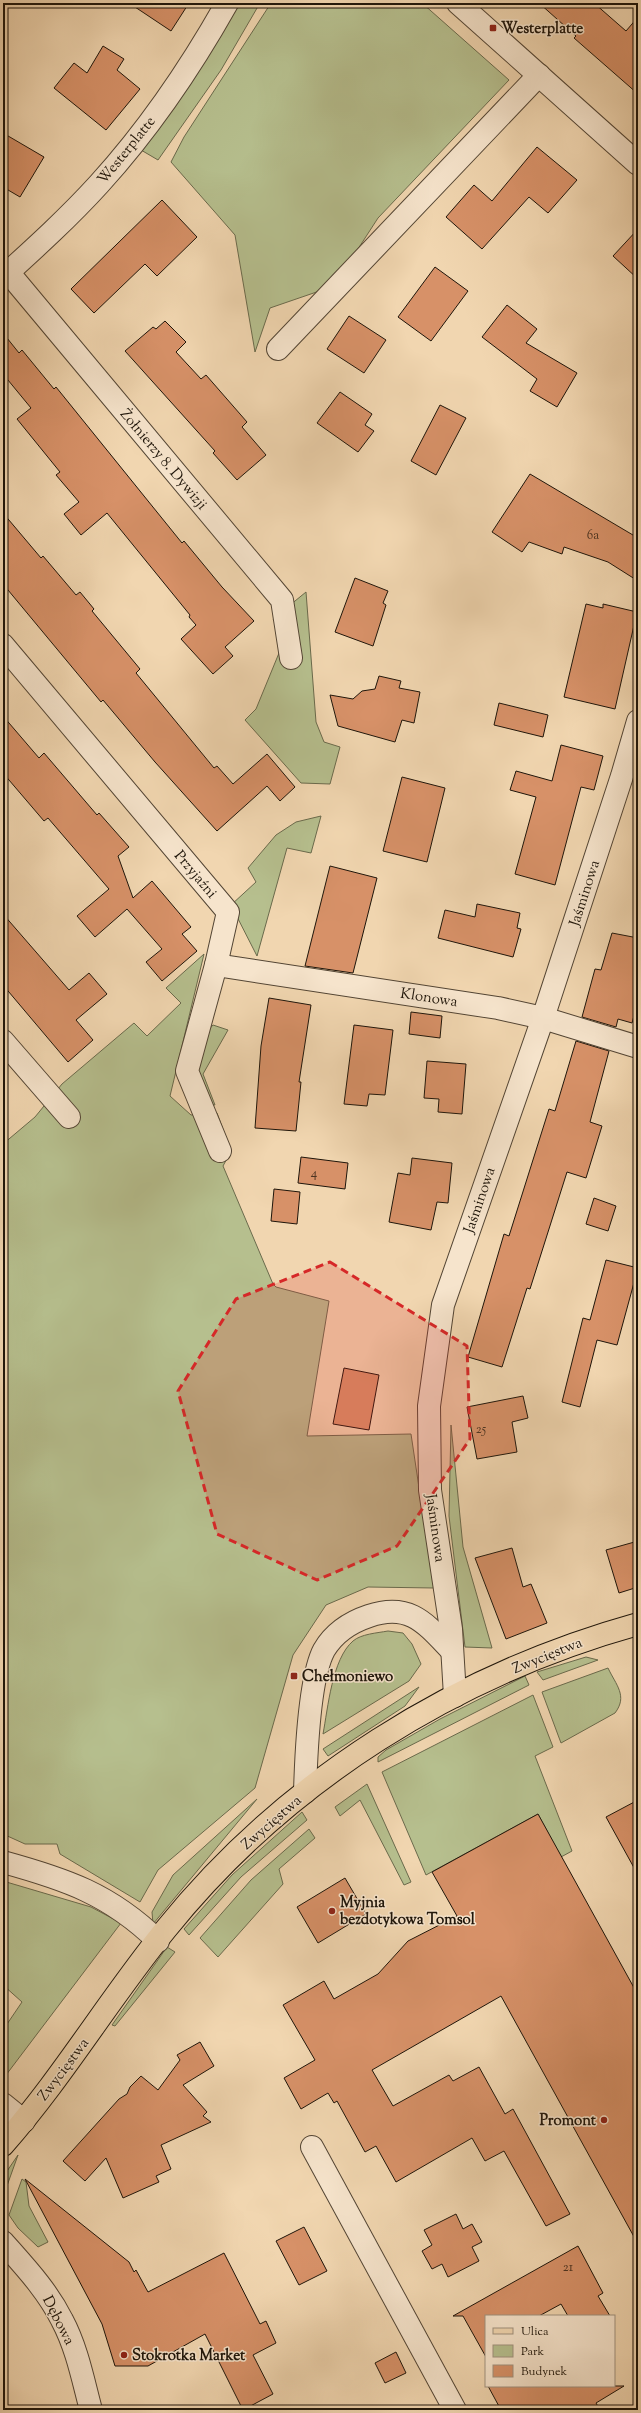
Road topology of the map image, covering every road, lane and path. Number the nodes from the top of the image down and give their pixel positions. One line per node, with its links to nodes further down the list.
1 (227, 3): 5 (street, Westerplatte)
2 (458, 3): 3 (street)
3 (539, 75): 4 (street); 6 (street)
4 (638, 164)
5 (6, 275): 8 (street, Żołnierzy 8. Dywizji)
6 (278, 349)
7 (3, 645): 10 (street, Przyjaźni)
8 (291, 658)
9 (638, 720): 11 (street, Jaśminowa)
10 (216, 965): 11 (street, Klonowa); 15 (street, Przyjaźni)
11 (543, 1018): 13 (street, Klonowa); 17 (street, Jaśminowa)
12 (3, 1041): 14 (street)
13 (638, 1047)
14 (69, 1117)
15 (220, 1151)
16 (638, 1624): 18 (main road, Zwycięstwa)
17 (452, 1651): 18 (street, Jaśminowa); 19 (street)
18 (455, 1696): 19 (main road, Zwycięstwa)
19 (305, 1792): 21 (main road, Zwycięstwa)
20 (3, 1862): 21 (street)
21 (158, 1941): 23 (main road, Zwycięstwa)
22 (3, 2104): 23 (street)
23 (24, 2121): 24 (main road, Zwycięstwa)
24 (3, 2145)
25 (312, 2147): 28 (street)
26 (3, 2242): 27 (street, Dębowa)
27 (91, 2410)
28 (455, 2410)

